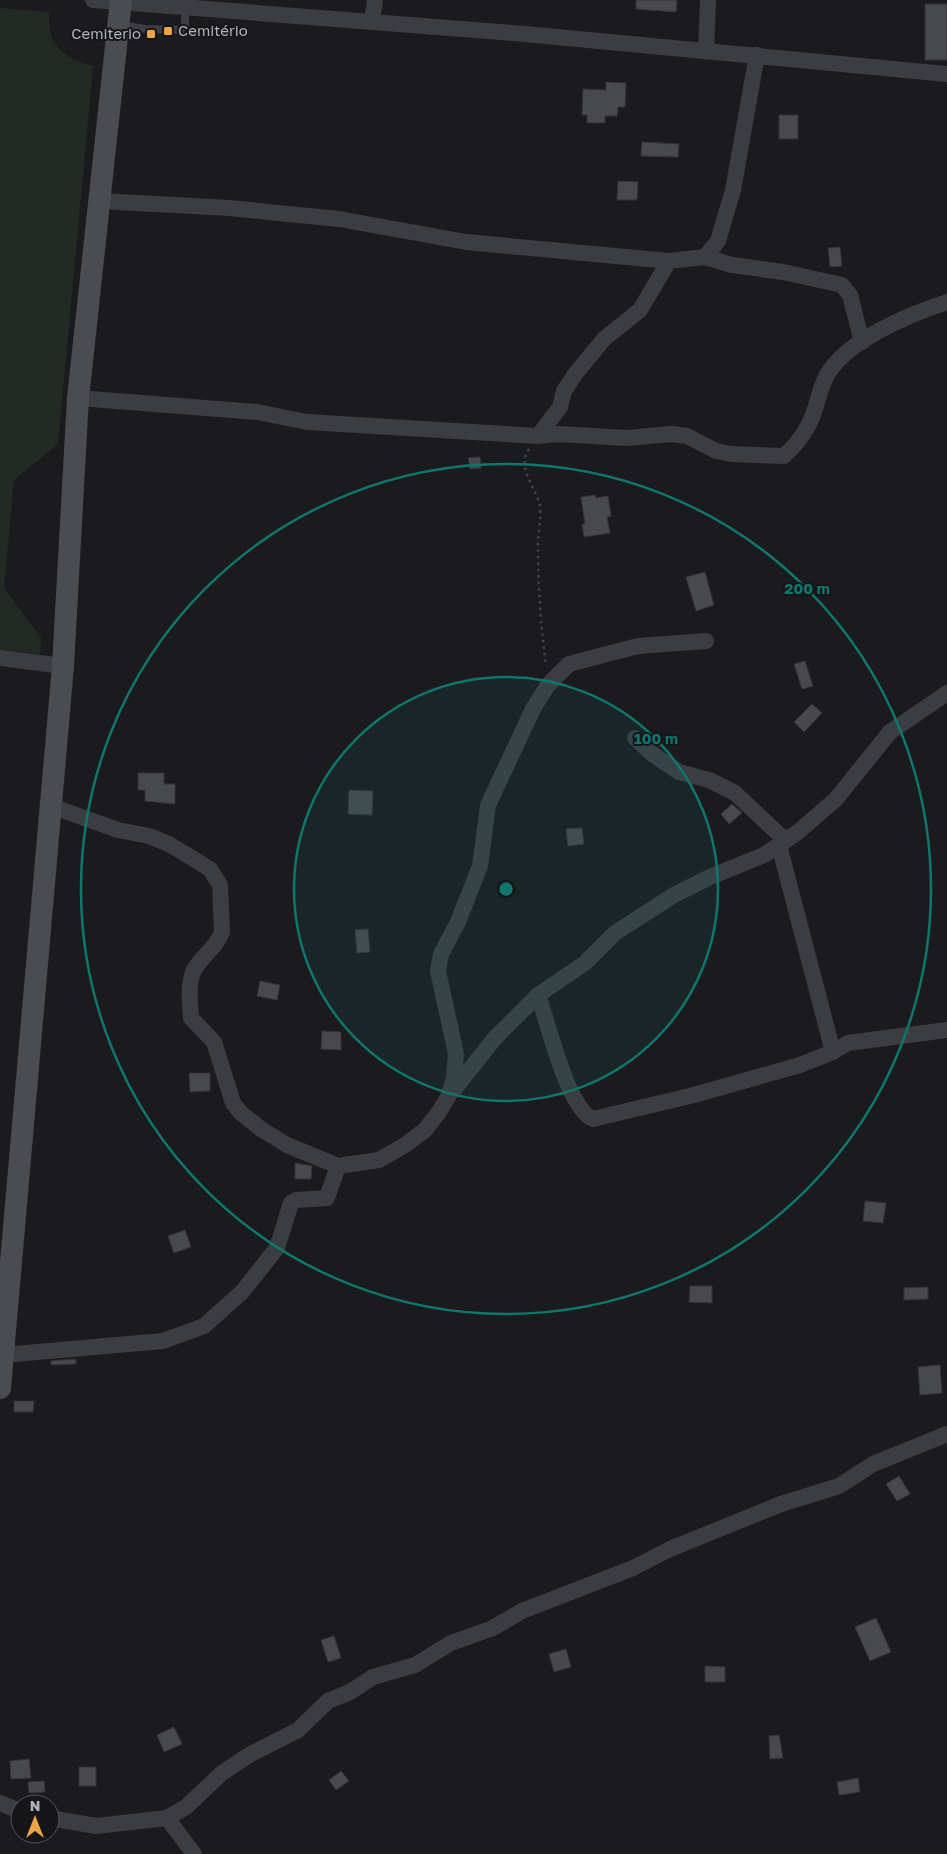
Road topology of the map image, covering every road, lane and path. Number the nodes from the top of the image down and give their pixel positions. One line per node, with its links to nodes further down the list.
1 (93, 0): 4 (street)
2 (375, 0): 6 (street)
3 (708, 0): 8 (street)
4 (121, 2): 5 (street); 7 (street)
5 (185, 7): 6 (street); 7 (lane)
6 (372, 22): 8 (street)
7 (119, 25): 11 (street)
8 (706, 52): 9 (street)
9 (757, 56): 10 (street); 12 (street)
10 (947, 74)
11 (100, 201): 13 (street); 16 (street)
12 (705, 257): 13 (street); 15 (street)
13 (669, 261): 17 (street)
14 (947, 302): 15 (street)
15 (862, 342): 17 (street)
16 (78, 398): 17 (street); 20 (street)
17 (538, 436): 21 (path)
18 (706, 641): 21 (street)
19 (0, 658): 20 (street)
20 (63, 666): 24 (street)
21 (548, 685): 28 (street)
22 (947, 693): 25 (street)
23 (634, 738): 25 (street)
24 (51, 806): 32 (street); 33 (street)
25 (782, 842): 26 (street); 30 (street)
26 (538, 995): 29 (street); 30 (street)
27 (947, 1030): 30 (street)
28 (454, 1042): 29 (street); 31 (street)
29 (484, 1051): 31 (street)
30 (833, 1052)
31 (448, 1097): 32 (street)
32 (338, 1166): 33 (street)
33 (3, 1355): 34 (street)
34 (0, 1388)
35 (947, 1434): 36 (street)
36 (167, 1818): 37 (street); 38 (street)
37 (60, 1820)
38 (194, 1854)

